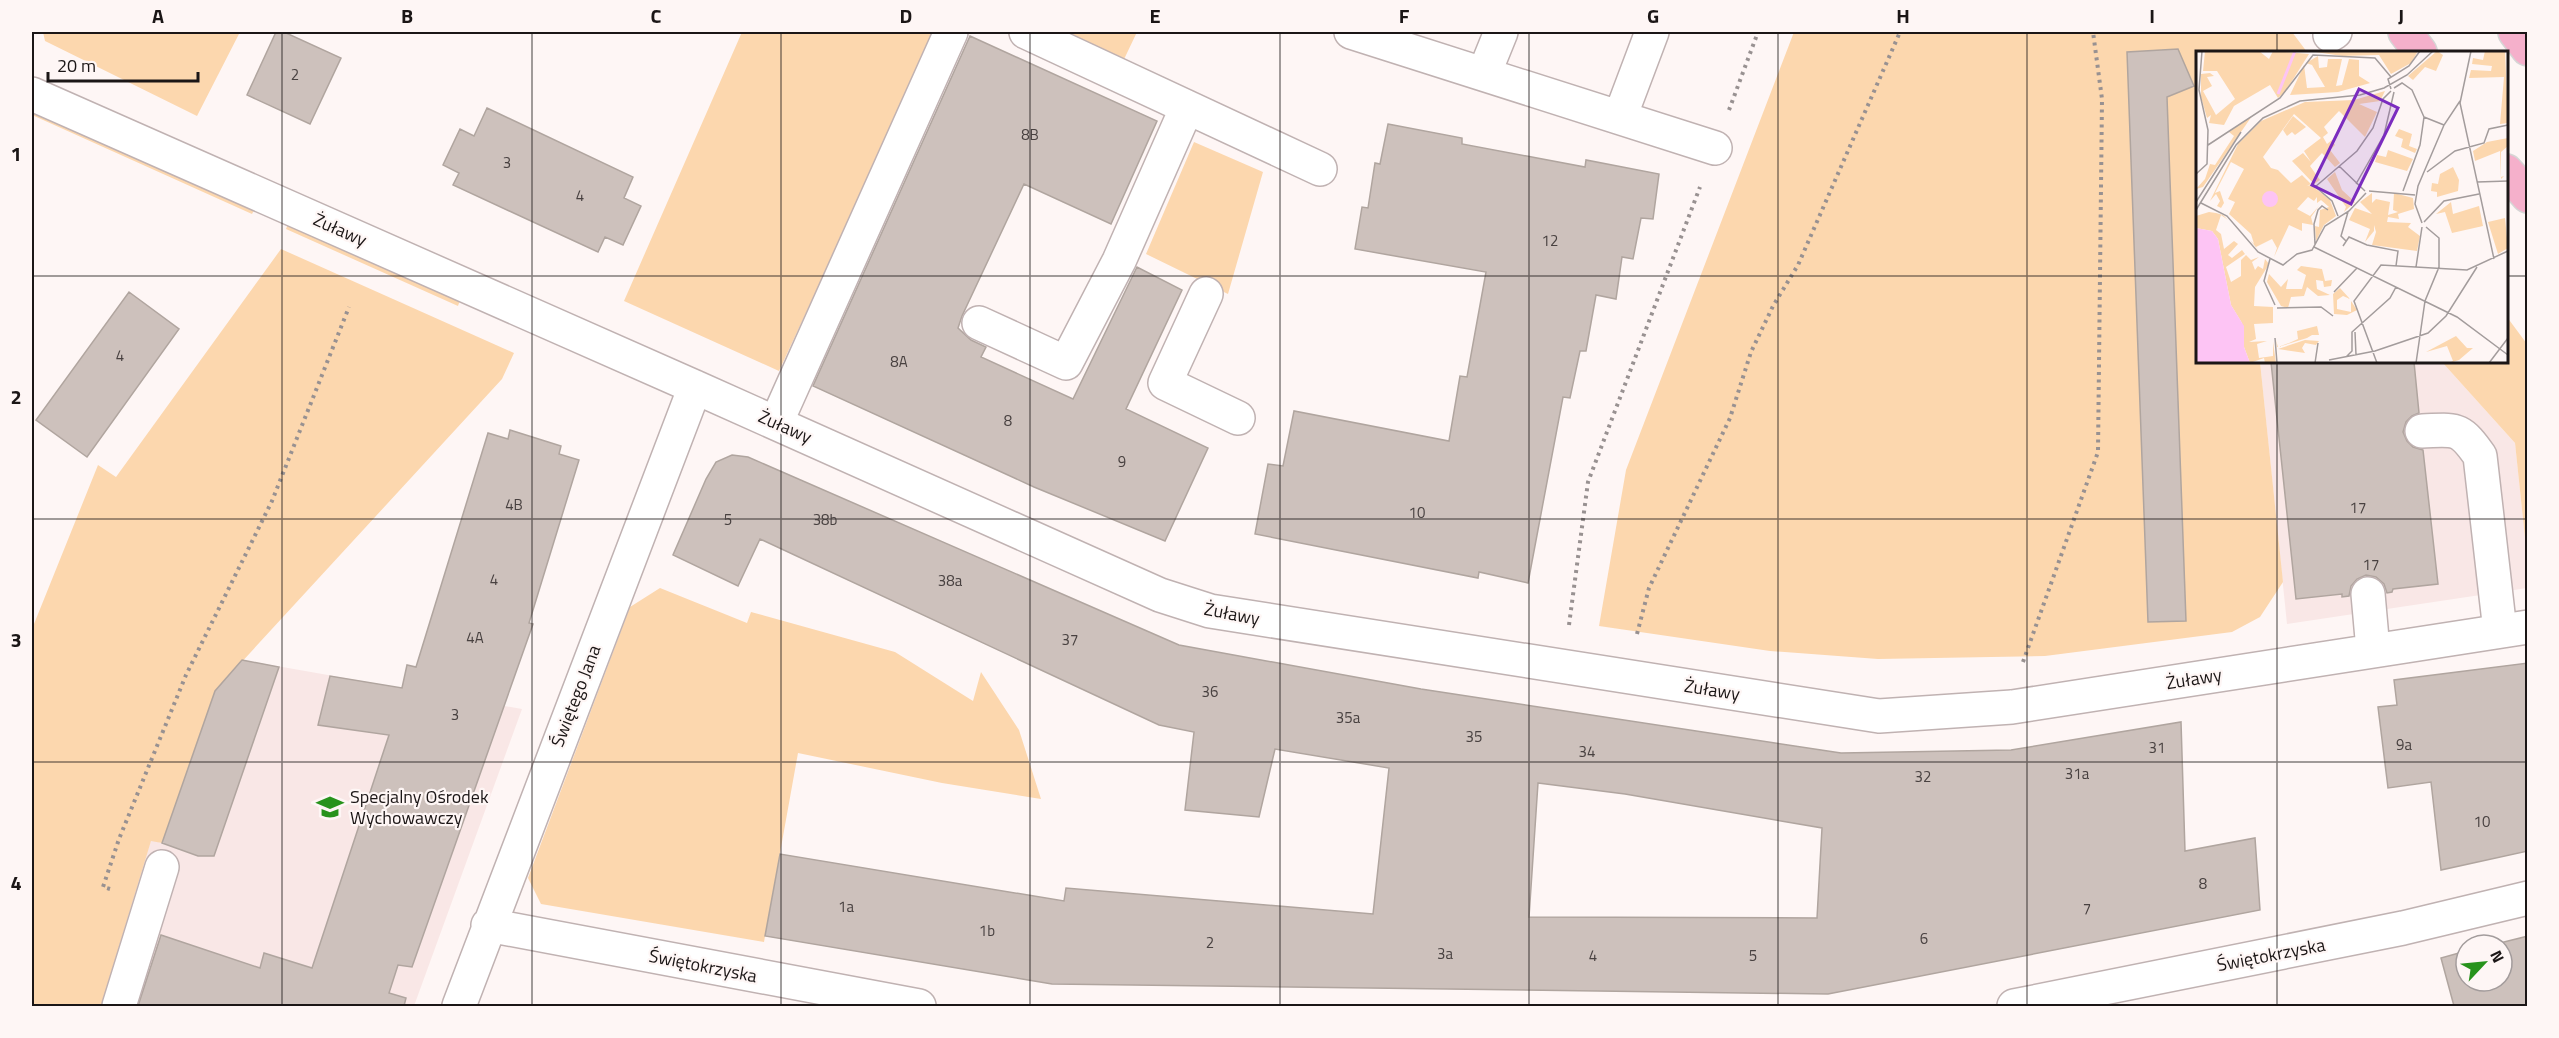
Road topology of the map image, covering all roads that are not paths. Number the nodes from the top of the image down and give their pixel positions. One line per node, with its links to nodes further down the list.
1 (951, 32): 22 (street)
2 (1026, 32): 12 (street)
3 (1351, 32): 10 (street)
4 (1501, 32): 10 (street)
5 (1652, 32): 13 (street)
6 (2405, 32): 9 (main road)
7 (2515, 32): 8 (main road)
8 (2528, 49)
9 (2419, 51)
10 (1484, 74): 13 (street)
11 (32, 94): 20 (street, Żuławy)
12 (1186, 107): 15 (street); 19 (street)
13 (1620, 117): 14 (street)
14 (1715, 148)
15 (1320, 169)
16 (2508, 173): 17 (main road)
17 (2528, 196)
18 (1206, 294): 21 (street)
19 (979, 323)
20 (695, 387): 22 (street, Żuławy); 29 (street, Świętego Jana)
21 (1238, 418)
22 (776, 423): 26 (street, Żuławy)
23 (2422, 431): 25 (street)
24 (2368, 594): 26 (street)
25 (2513, 629): 26 (street, Żuławy)
26 (2373, 650)
27 (162, 867): 30 (street)
28 (2528, 898): 33 (street, Świętokrzyska)
29 (488, 925): 31 (street, Świętego Jana); 32 (street, Świętokrzyska)
30 (119, 1006)
31 (459, 1006)
32 (919, 1006)
33 (2014, 1006)

